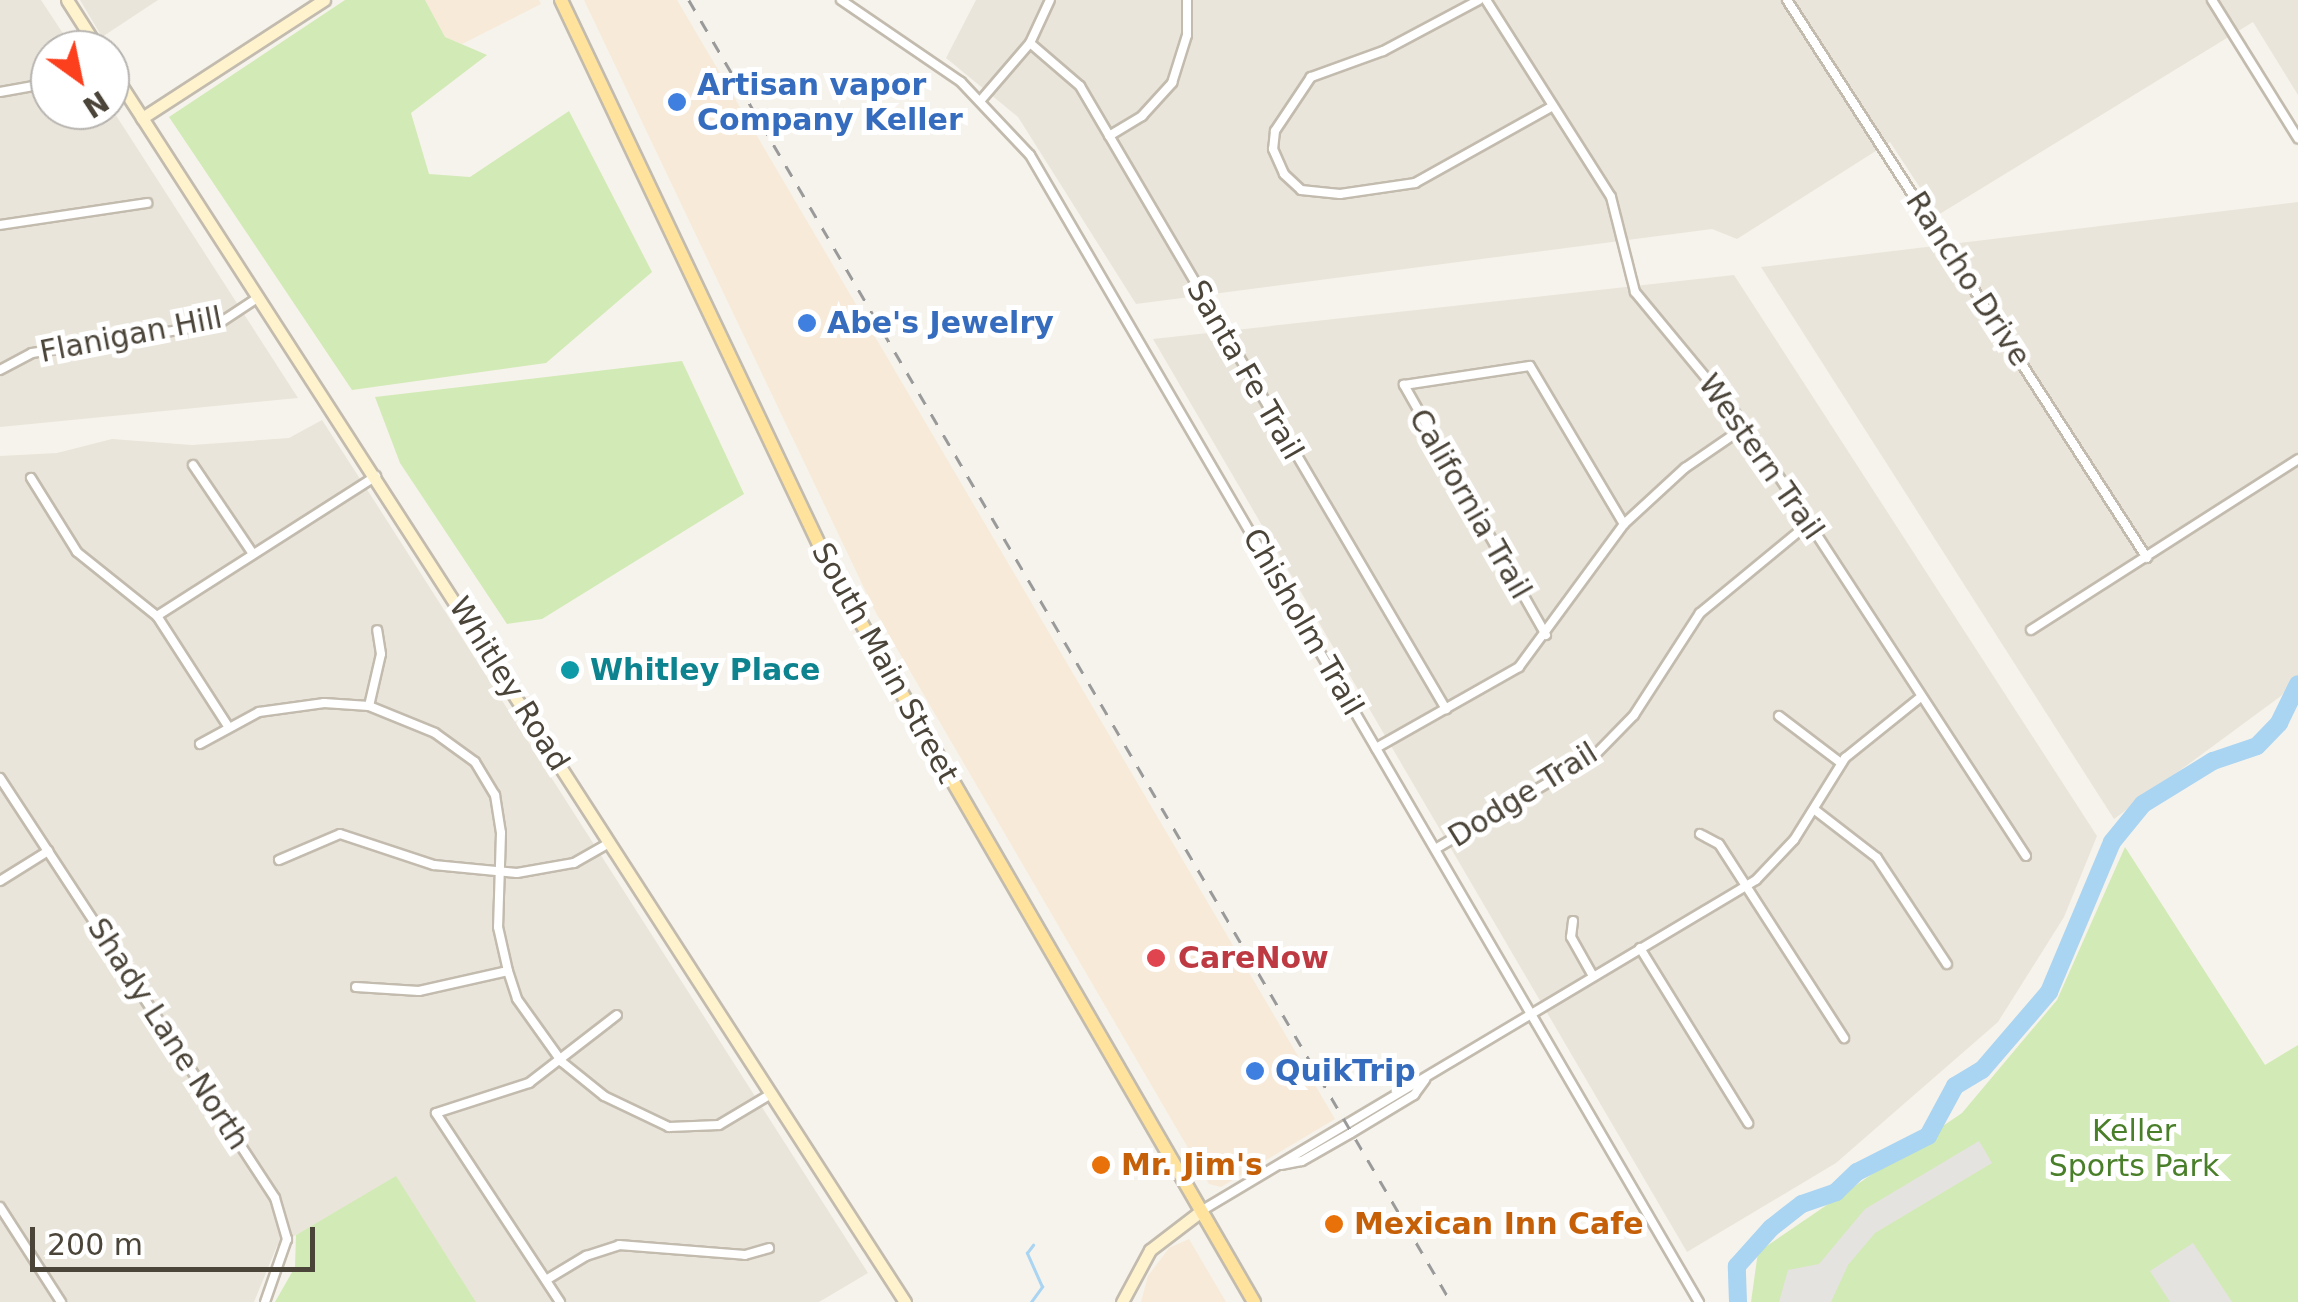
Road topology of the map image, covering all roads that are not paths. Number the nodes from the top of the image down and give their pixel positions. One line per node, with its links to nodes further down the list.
1 (67, 0): 10 (street)
2 (324, 0): 17 (street)
3 (561, 0): 69 (main road, South Main Street)
4 (841, 0): 15 (street, Chisholm Trail)
5 (1050, 0): 11 (street)
6 (1188, 0): 18 (street)
7 (1483, 0): 16 (street, Western Trail); 16 (street)
8 (1787, 0): 32 (street, Rancho Drive)
9 (2212, 0): 19 (street)
10 (86, 30)
11 (1030, 42): 15 (street); 18 (street, Santa Fe Trail)
12 (30, 87): 13 (street)
13 (0, 92)
14 (130, 99): 17 (street, Whitley Road)
15 (981, 100): 43 (street, Chisholm Trail)
16 (1553, 106): 24 (street, Western Trail)
17 (142, 118): 22 (street, Whitley Road)
18 (1109, 136): 39 (street, Santa Fe Trail)
19 (2298, 138)
20 (146, 203): 21 (street)
21 (0, 226)
22 (260, 297): 23 (street, Flanigan Hill); 27 (street, Whitley Road)
23 (0, 370)
24 (1746, 426): 29 (street, Western Trail); 30 (street)
25 (2298, 459): 32 (street)
26 (193, 466): 31 (street)
27 (376, 476): 31 (street); 48 (street, Whitley Road)
28 (31, 478): 33 (street)
29 (1810, 523): 37 (street, Western Trail); 49 (street, Dodge Trail)
30 (1624, 524): 36 (street); 36 (street, California Trail)
31 (253, 554): 33 (street)
32 (2147, 558): 35 (street)
33 (157, 616): 41 (street)
34 (376, 630): 38 (street)
35 (2031, 630)
36 (1546, 634): 39 (street)
37 (1921, 697): 44 (street); 51 (street, Western Trail)
38 (369, 706): 41 (street); 53 (street)
39 (1446, 710): 43 (street)
40 (1779, 716): 44 (street)
41 (228, 726): 42 (street)
42 (200, 744)
43 (1376, 748): 49 (street, Chisholm Trail)
44 (1841, 763): 46 (street)
45 (0, 778): 50 (street, Shady Lane North)
46 (1815, 810): 55 (street); 58 (street)
47 (1700, 834): 55 (street)
48 (609, 842): 53 (street); 66 (street, Whitley Road)
49 (1437, 848): 62 (street, Chisholm Trail)
50 (48, 850): 54 (street); 73 (street, Shady Lane North)
51 (2026, 856)
52 (278, 860): 53 (street)
53 (499, 872): 59 (street)
54 (0, 881)
55 (1746, 886): 57 (street); 64 (street)
56 (1573, 921): 60 (street)
57 (1640, 948): 60 (street); 67 (street)
58 (1947, 964)
59 (508, 971): 61 (street); 65 (street)
60 (1593, 976): 62 (street)
61 (356, 987)
62 (1531, 1012): 69 (street); 78 (street, Chisholm Trail)
63 (617, 1015): 65 (street)
64 (1844, 1038)
65 (562, 1062): 66 (street); 71 (street)
66 (772, 1094): 75 (street, Whitley Road)
67 (1748, 1124)
68 (0, 1206): 72 (street)
69 (1200, 1211): 76 (street); 77 (main road, South Main Street)
70 (769, 1248): 71 (street)
71 (546, 1280): 74 (street)
72 (61, 1302)
73 (265, 1302)
74 (560, 1302)
75 (904, 1302)
76 (1122, 1302)
77 (1254, 1302)
78 (1699, 1302)

